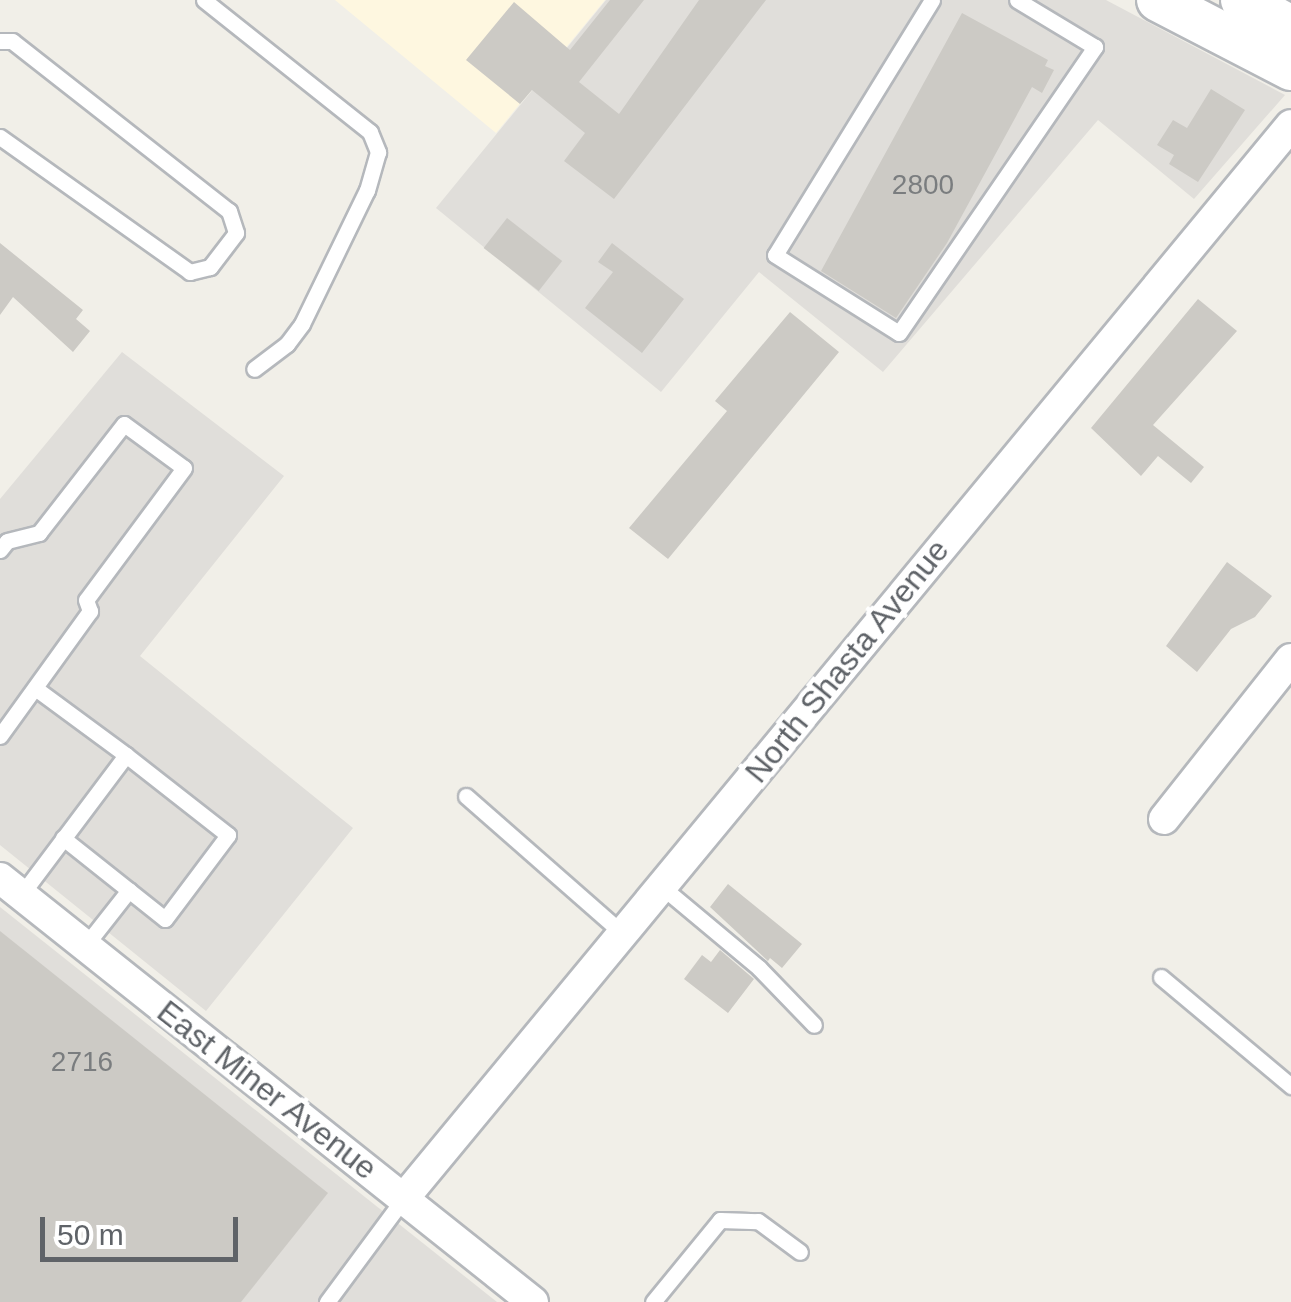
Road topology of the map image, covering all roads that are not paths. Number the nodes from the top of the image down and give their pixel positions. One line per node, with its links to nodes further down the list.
1 (204, 0): 11 (lane)
2 (932, 0): 3 (lane)
3 (1017, 0)
4 (1158, 0): 8 (main road)
5 (1242, 0): 6 (main road)
6 (1291, 26)
7 (0, 41): 10 (lane)
8 (1291, 69)
9 (1291, 125): 20 (street, North Shasta Avenue)
10 (0, 137)
11 (254, 369)
12 (0, 550): 14 (lane)
13 (1291, 658): 18 (street)
14 (34, 688): 15 (lane); 16 (lane)
15 (0, 736)
16 (126, 755): 19 (lane); 22 (lane)
17 (466, 796): 23 (lane)
18 (1164, 819)
19 (63, 838): 21 (lane); 22 (lane)
20 (662, 886): 23 (street, North Shasta Avenue); 26 (lane)
21 (10, 887): 24 (street, East Miner Avenue)
22 (129, 890): 24 (lane)
23 (622, 933): 28 (street, North Shasta Avenue)
24 (85, 946): 28 (street, East Miner Avenue)
25 (1161, 977): 27 (lane)
26 (814, 1025)
27 (1291, 1086)
28 (404, 1198): 30 (lane); 31 (street, East Miner Avenue)
29 (800, 1252): 32 (lane)
30 (327, 1302)
31 (533, 1302)
32 (653, 1302)

